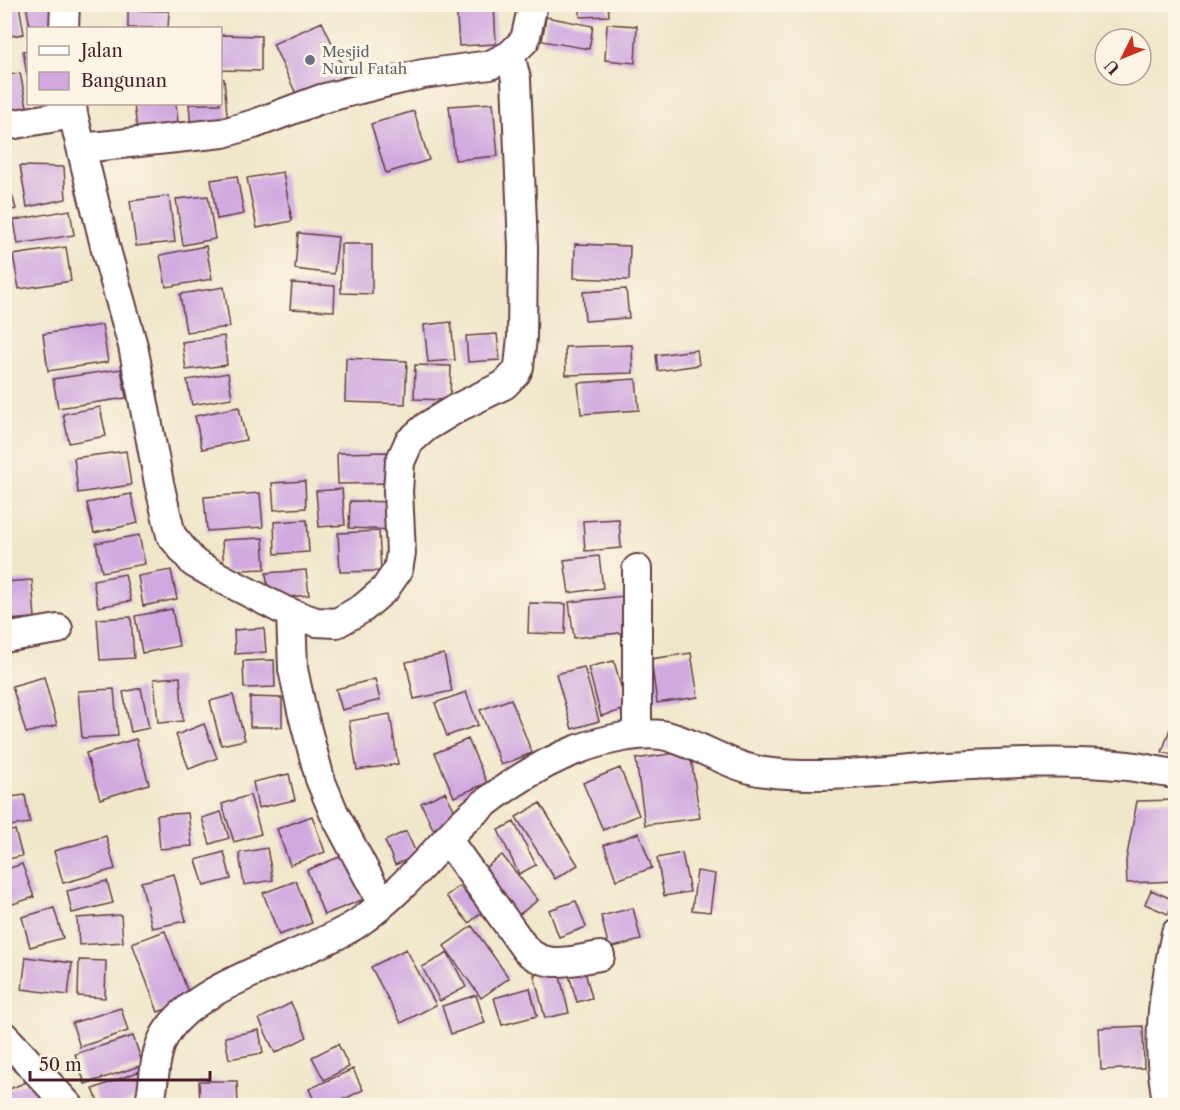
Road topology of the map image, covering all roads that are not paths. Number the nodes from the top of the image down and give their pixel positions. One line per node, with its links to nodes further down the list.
1 (65, 4): 3 (street)
2 (533, 4): 4 (street)
3 (64, 27)
4 (510, 55): 7 (street); 9 (street)
5 (72, 109): 6 (street); 7 (street)
6 (4, 126)
7 (82, 148): 9 (street)
8 (637, 569): 12 (street)
9 (291, 613): 15 (street)
10 (58, 629): 11 (street)
11 (4, 638)
12 (637, 735): 13 (street); 14 (street)
13 (1176, 774)
14 (447, 839): 15 (street); 17 (street)
15 (382, 903): 20 (street)
16 (1176, 933): 21 (street)
17 (600, 956)
18 (4, 1036): 19 (street)
19 (69, 1106)
20 (149, 1106)
21 (1167, 1106)

